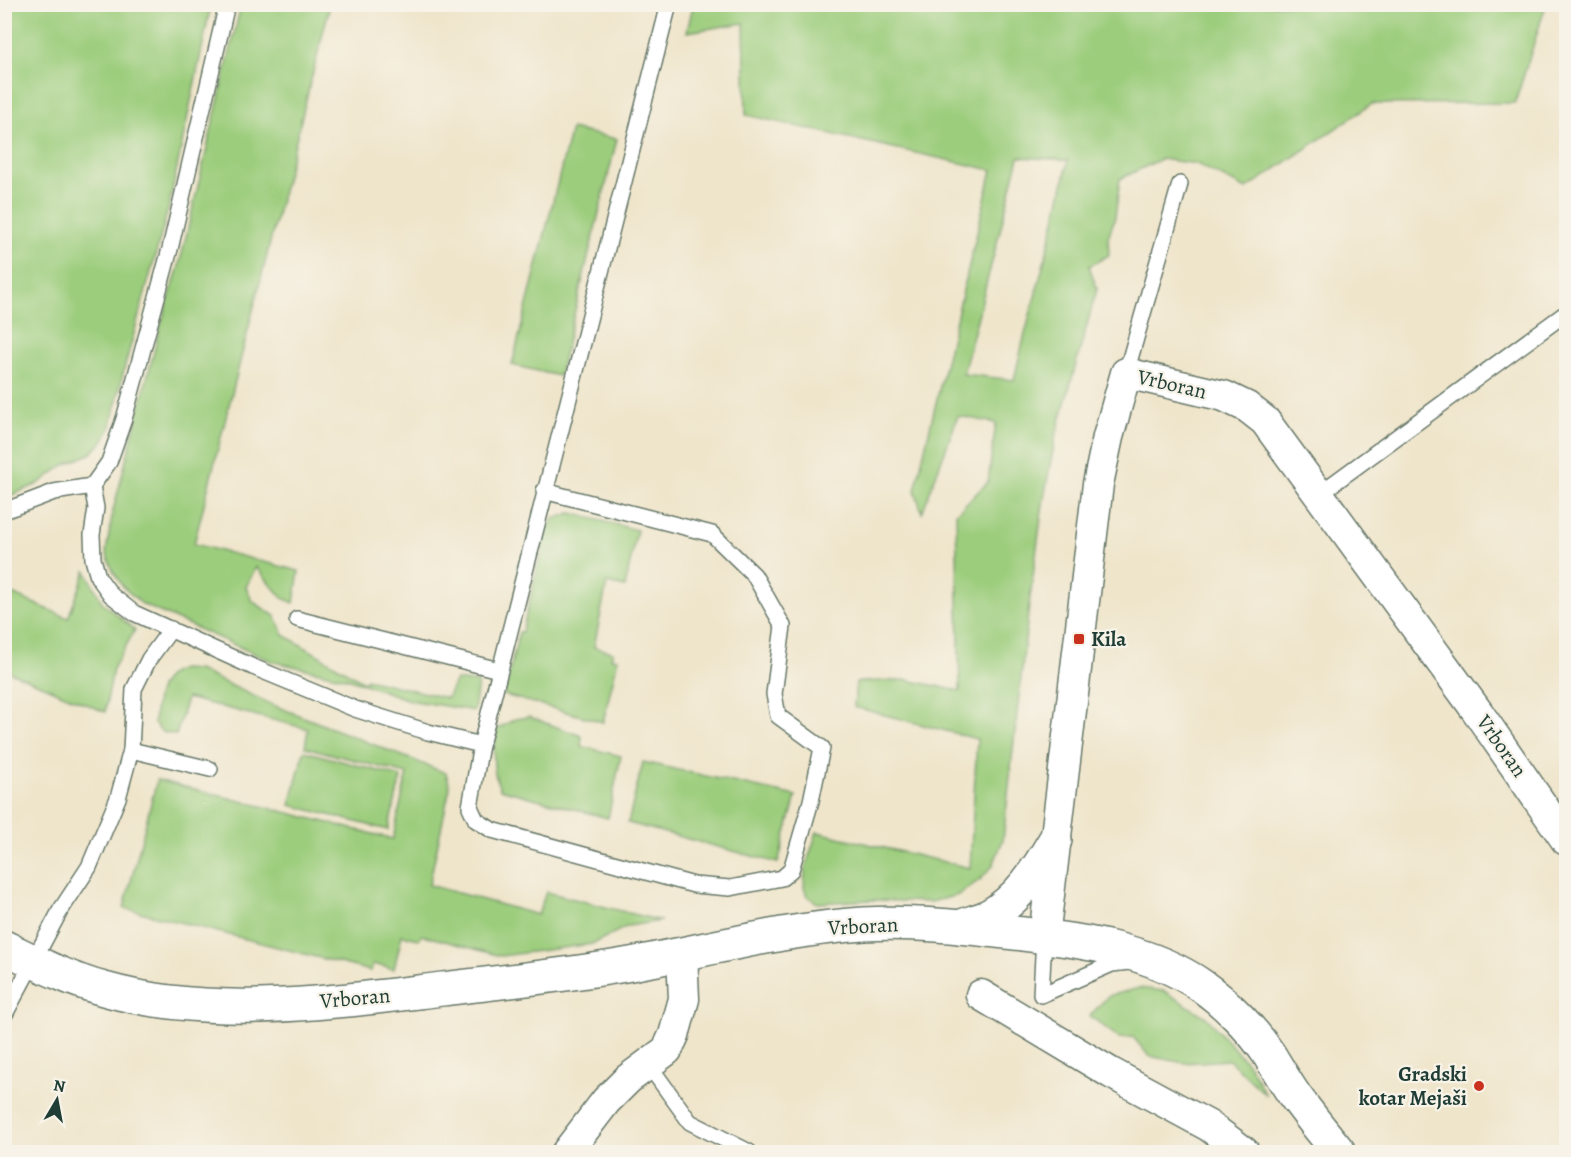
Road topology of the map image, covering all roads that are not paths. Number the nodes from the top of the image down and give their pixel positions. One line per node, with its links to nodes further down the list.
1 (227, 4): 6 (lane)
2 (669, 4): 7 (lane)
3 (1180, 184): 5 (lane)
4 (1566, 314): 8 (lane)
5 (1126, 373): 8 (street, Vrboran); 16 (street, Vrboran)
6 (92, 486): 9 (lane); 11 (lane)
7 (544, 491): 12 (lane); 13 (lane)
8 (1319, 494): 17 (street, Vrboran)
9 (4, 511)
10 (297, 619): 12 (lane)
11 (171, 629): 13 (lane); 14 (lane)
12 (499, 670): 13 (lane)
13 (481, 745)
14 (131, 750): 15 (lane); 21 (lane)
15 (210, 769)
16 (1055, 840): 18 (street); 19 (street, Vrboran)
17 (1566, 840)
18 (959, 927): 19 (street, Vrboran); 20 (street, Vrboran)
19 (1044, 937): 22 (street, Vrboran); 22 (lane)
20 (682, 953): 21 (street, Vrboran); 25 (street)
21 (19, 954): 24 (lane)
22 (1151, 959): 29 (street, Vrboran)
23 (981, 995): 28 (street)
24 (4, 1016)
25 (648, 1064): 26 (street); 27 (lane)
26 (567, 1152)
27 (749, 1152)
28 (1244, 1152)
29 (1340, 1152)

